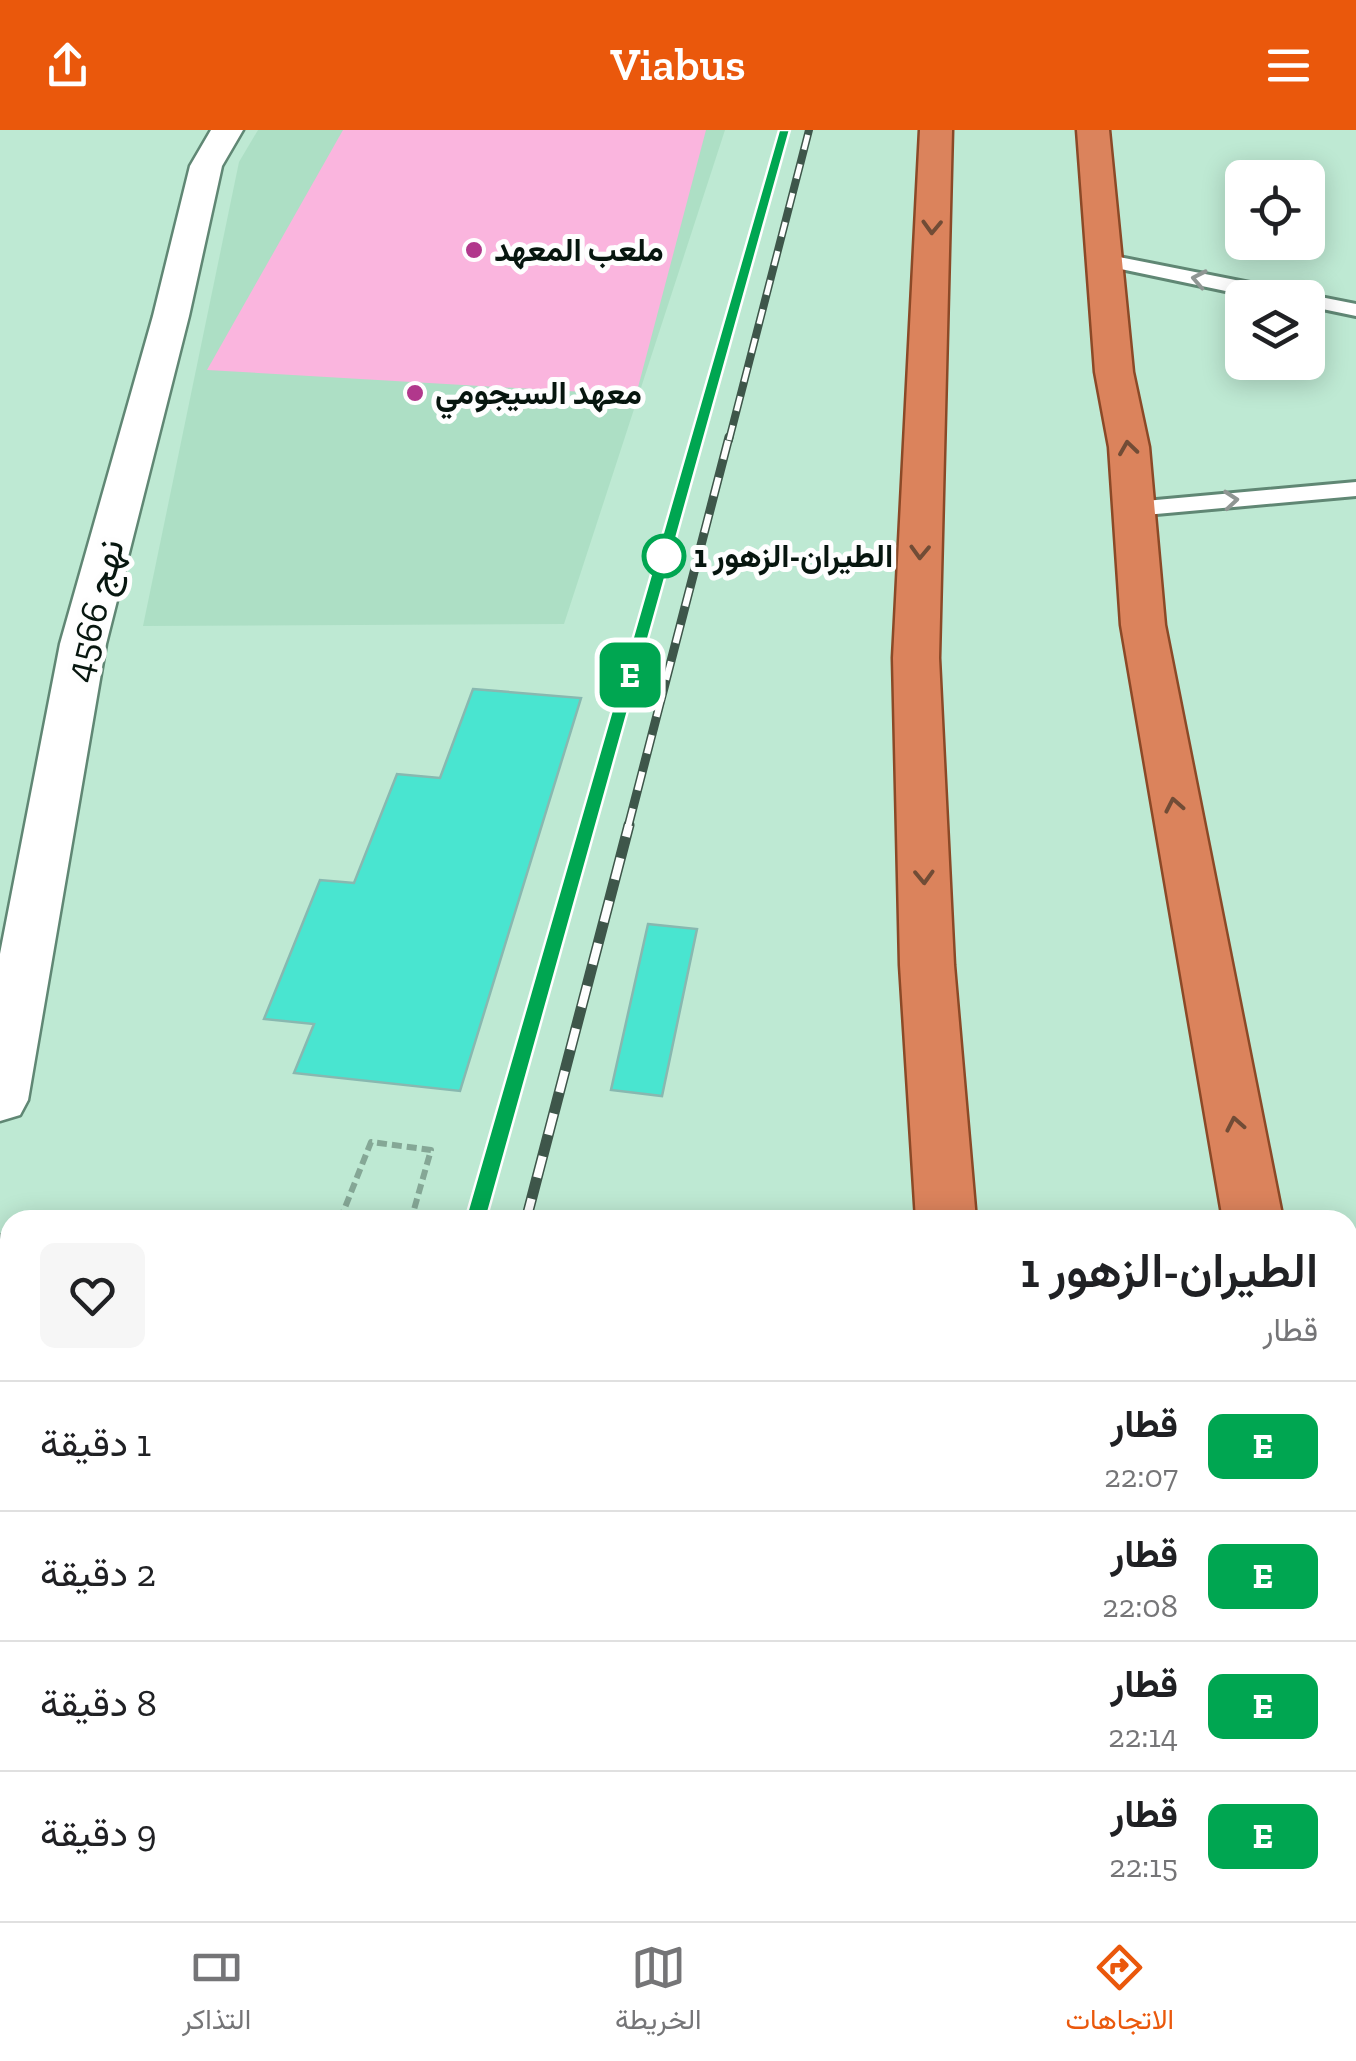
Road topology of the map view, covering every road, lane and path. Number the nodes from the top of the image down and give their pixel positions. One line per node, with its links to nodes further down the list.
1 (227, 130): 10 (street, نهج 4566)
2 (936, 130): 13 (highway, one-way to 13)
3 (1093, 130): 4 (highway)
4 (1104, 260): 5 (lane, one-way to 4); 9 (highway, one-way to 4)
5 (1225, 284)
6 (1325, 304): 7 (lane)
7 (1356, 310)
8 (1356, 488): 9 (lane, one-way to 8)
9 (1134, 509): 14 (highway, one-way to 9)
10 (0, 1100)
11 (344, 1210): 12 (path)
12 (414, 1210)
13 (945, 1210)
14 (1251, 1210)

